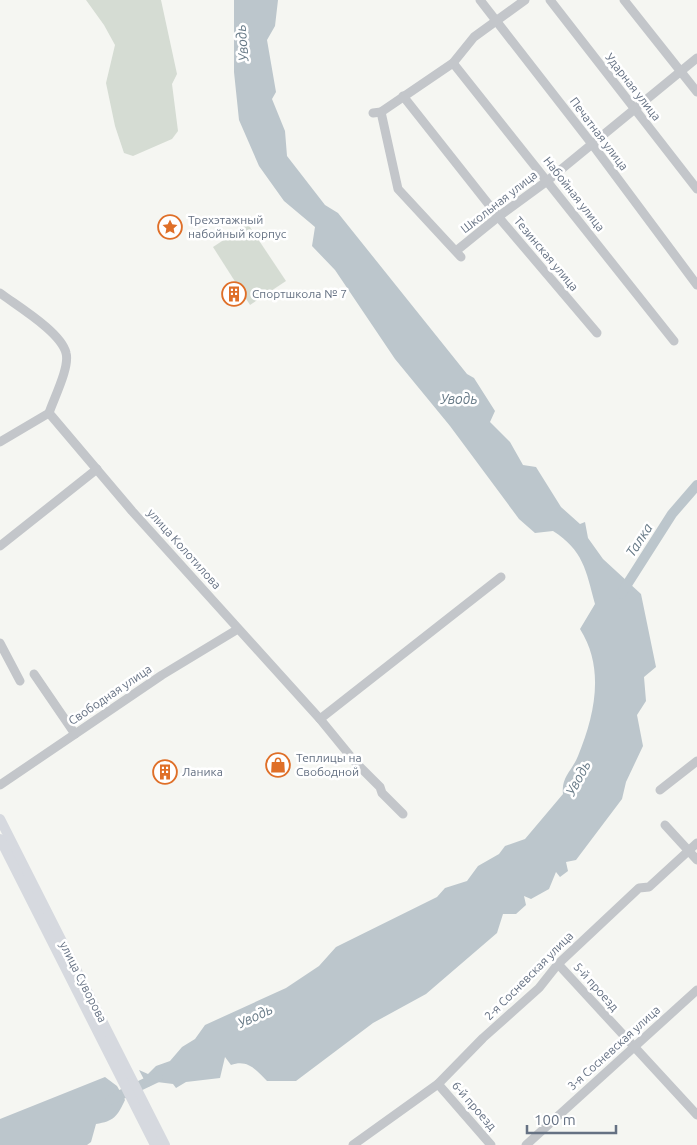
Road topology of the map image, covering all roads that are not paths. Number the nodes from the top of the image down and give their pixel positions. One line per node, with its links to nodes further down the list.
1 (480, 0): 5 (street, Печатная улица)
2 (526, 0): 5 (street)
3 (550, 0): 11 (street, Ударная улица)
4 (624, 0): 8 (street)
5 (497, 22): 7 (street); 12 (street, Печатная улица)
6 (697, 58): 8 (street, Школьная улица)
7 (453, 63): 10 (street); 13 (street, Набойная улица)
8 (681, 71): 9 (street); 11 (street, Школьная улица)
9 (697, 92)
10 (403, 96): 15 (street, Тезинская улица); 15 (street, Школьная улица)
11 (634, 109): 12 (street, Школьная улица); 14 (street, Ударная улица)
12 (592, 144): 13 (street, Школьная улица); 16 (street, Печатная улица)
13 (548, 181): 15 (street, Школьная улица); 19 (street, Набойная улица)
14 (697, 189)
15 (498, 216): 18 (street, Тезинская улица)
16 (697, 285)
17 (0, 293): 20 (street)
18 (597, 333)
19 (674, 341)
20 (49, 413): 21 (street); 22 (street, улица Колотилова)
21 (0, 442)
22 (97, 470): 23 (street); 25 (street, улица Колотилова)
23 (0, 546)
24 (501, 577): 29 (street)
25 (238, 629): 29 (street, улица Колотилова); 30 (street, Свободная улица)
26 (0, 643): 28 (street)
27 (34, 674): 30 (street)
28 (20, 681)
29 (320, 719): 34 (street, улица Колотилова)
30 (75, 734): 32 (street, Свободная улица)
31 (697, 761): 33 (street)
32 (0, 785)
33 (660, 790)
34 (403, 814)
35 (0, 819): 42 (main road, улица Суворова)
36 (666, 825): 39 (street)
37 (0, 839): 42 (main road, улица Суворова)
38 (697, 843): 39 (street, 2-я Сосневская улица)
39 (689, 851): 40 (street); 41 (street, 2-я Сосневская улица)
40 (697, 860)
41 (558, 964): 44 (street, 5-й проезд); 45 (street, 2-я Сосневская улица)
42 (70, 967): 47 (main road, улица Суворова)
43 (697, 990): 44 (street, 3-я Сосневская улица)
44 (634, 1047): 46 (street, 5-й проезд); 52 (street, 3-я Сосневская улица)
45 (438, 1084): 50 (street, 2-я Сосневская улица); 51 (street, 6-й проезд)
46 (697, 1115)
47 (145, 1116): 48 (main road, улица Суворова); 49 (main road, улица Суворова)
48 (155, 1145)
49 (165, 1145)
50 (353, 1145)
51 (491, 1145)
52 (526, 1145)

